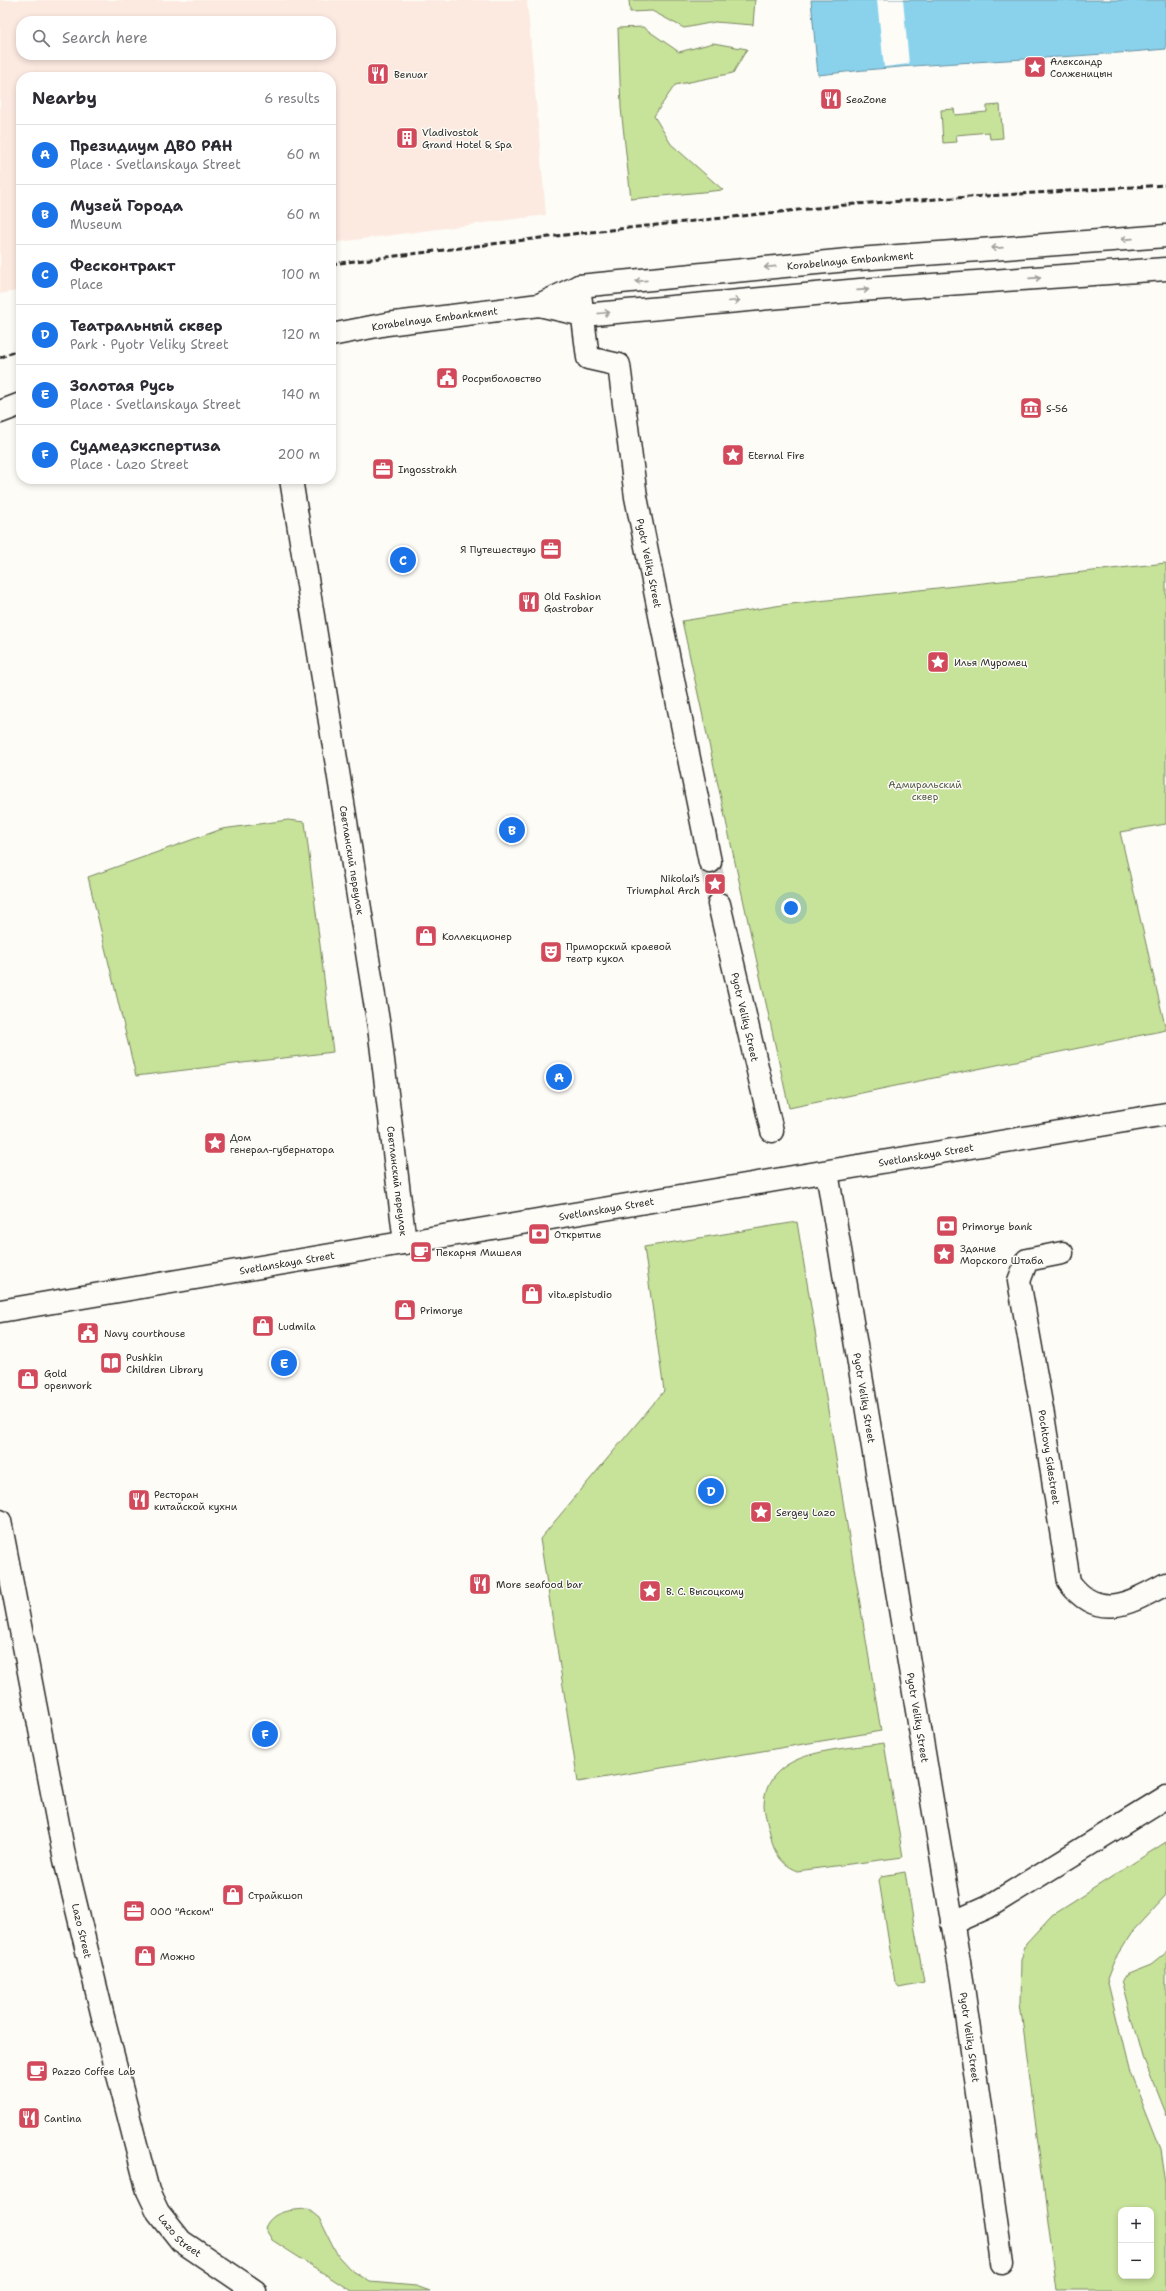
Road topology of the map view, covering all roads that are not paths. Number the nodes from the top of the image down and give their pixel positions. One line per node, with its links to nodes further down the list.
1 (1166, 236): 3 (main road, Korabelnaya Embankment, one-way to 3)
2 (1166, 269): 5 (main road, Korabelnaya Embankment, one-way to 2)
3 (579, 286): 4 (main road, Korabelnaya Embankment); 5 (main road, Pyotr Veliky Street)
4 (539, 305): 5 (main road, Korabelnaya Embankment); 6 (main road, Korabelnaya Embankment)
5 (583, 315): 10 (main road, Pyotr Veliky Street)
6 (336, 334)
7 (16, 406): 8 (main road)
8 (0, 412)
9 (292, 484): 15 (main road, Светланский переулок)
10 (710, 862)
11 (719, 904): 13 (main road, Pyotr Veliky Street)
12 (1166, 1114): 14 (main road, Svetlanskaya Street)
13 (772, 1131)
14 (827, 1172): 15 (main road, Svetlanskaya Street); 21 (main road, Pyotr Veliky Street)
15 (405, 1243): 17 (main road, Svetlanskaya Street)
16 (1062, 1253): 19 (main road, Pochtovy Sidestreet)
17 (0, 1311)
18 (0, 1521): 23 (main road, Lazo Street)
19 (1166, 1584)
20 (1166, 1797): 21 (main road)
21 (952, 1923): 22 (main road, Pyotr Veliky Street)
22 (1002, 2263)
23 (255, 2291)

